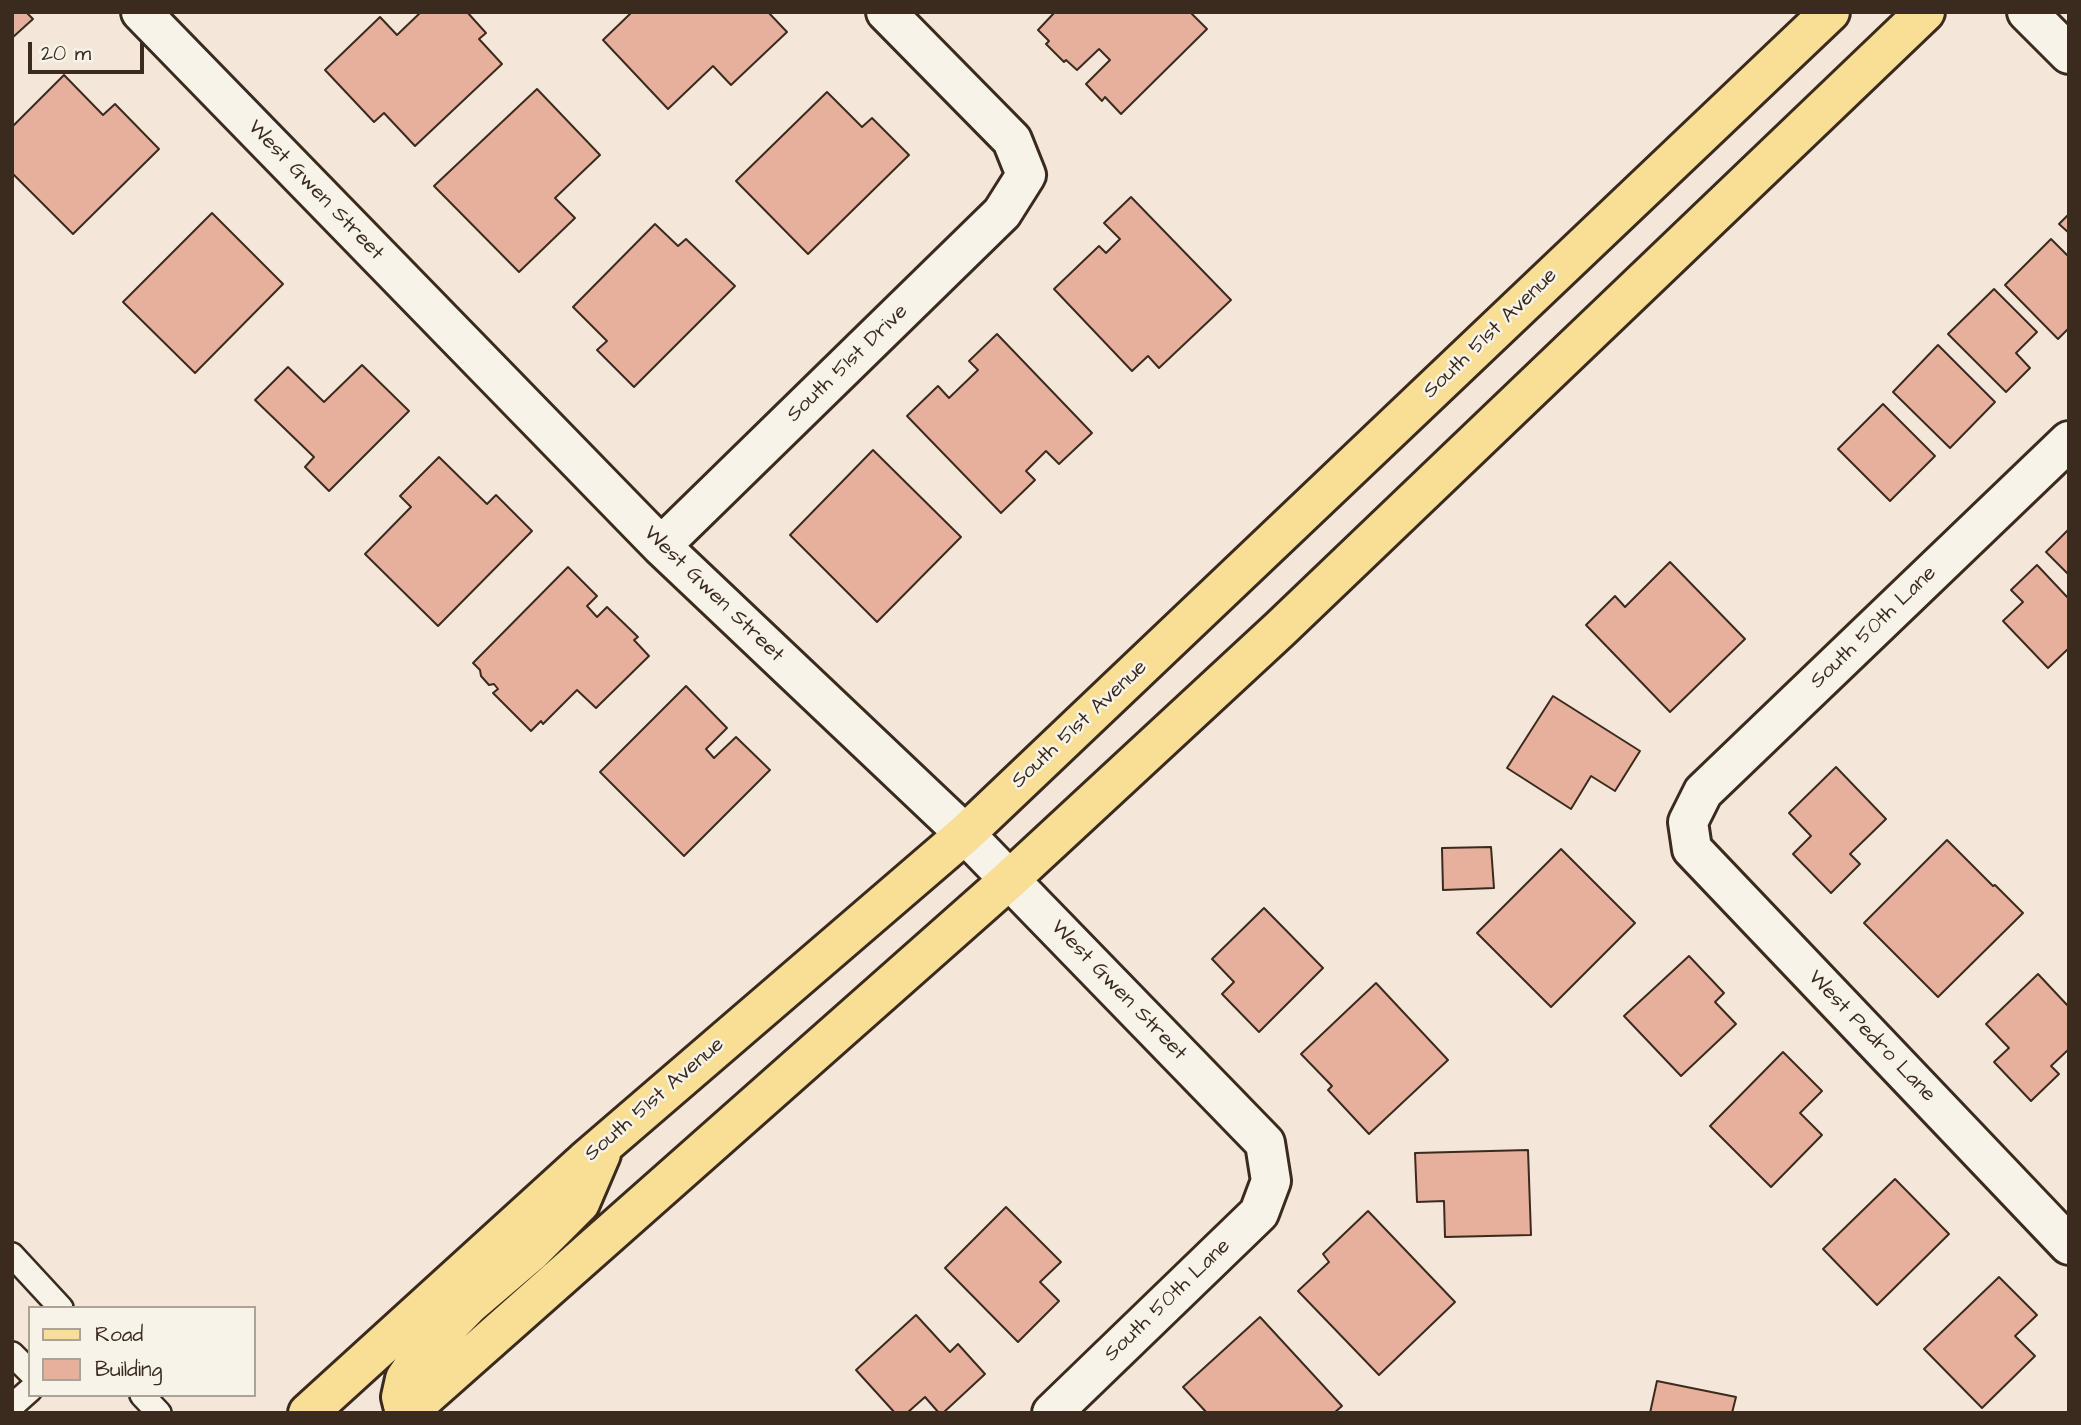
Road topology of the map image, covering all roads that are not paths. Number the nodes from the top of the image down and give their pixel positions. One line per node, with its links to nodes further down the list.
1 (141, 12): 8 (street, West Gwen Street)
2 (886, 12): 8 (street, South 51st Drive)
3 (1830, 12): 10 (main road, South 51st Avenue)
4 (1925, 12): 11 (main road)
5 (2027, 12): 6 (street)
6 (2069, 54)
7 (2069, 441): 9 (street, South 50th Lane)
8 (661, 546): 10 (street, West Gwen Street)
9 (1688, 822): 14 (street, West Pedro Lane)
10 (965, 834): 11 (street, West Gwen Street); 12 (main road, South 51st Avenue)
11 (1009, 880): 13 (street, West Gwen Street); 24 (main road)
12 (606, 1143): 23 (main road, South 51st Avenue); 24 (main road)
13 (1271, 1181): 25 (street, South 50th Lane)
14 (2069, 1245)
15 (12, 1255): 16 (lane)
16 (59, 1306)
17 (12, 1353): 18 (lane)
18 (28, 1370)
19 (28, 1392): 21 (lane)
20 (144, 1397): 22 (lane)
21 (12, 1406)
22 (159, 1413)
23 (308, 1413)
24 (406, 1413)
25 (1052, 1413)

